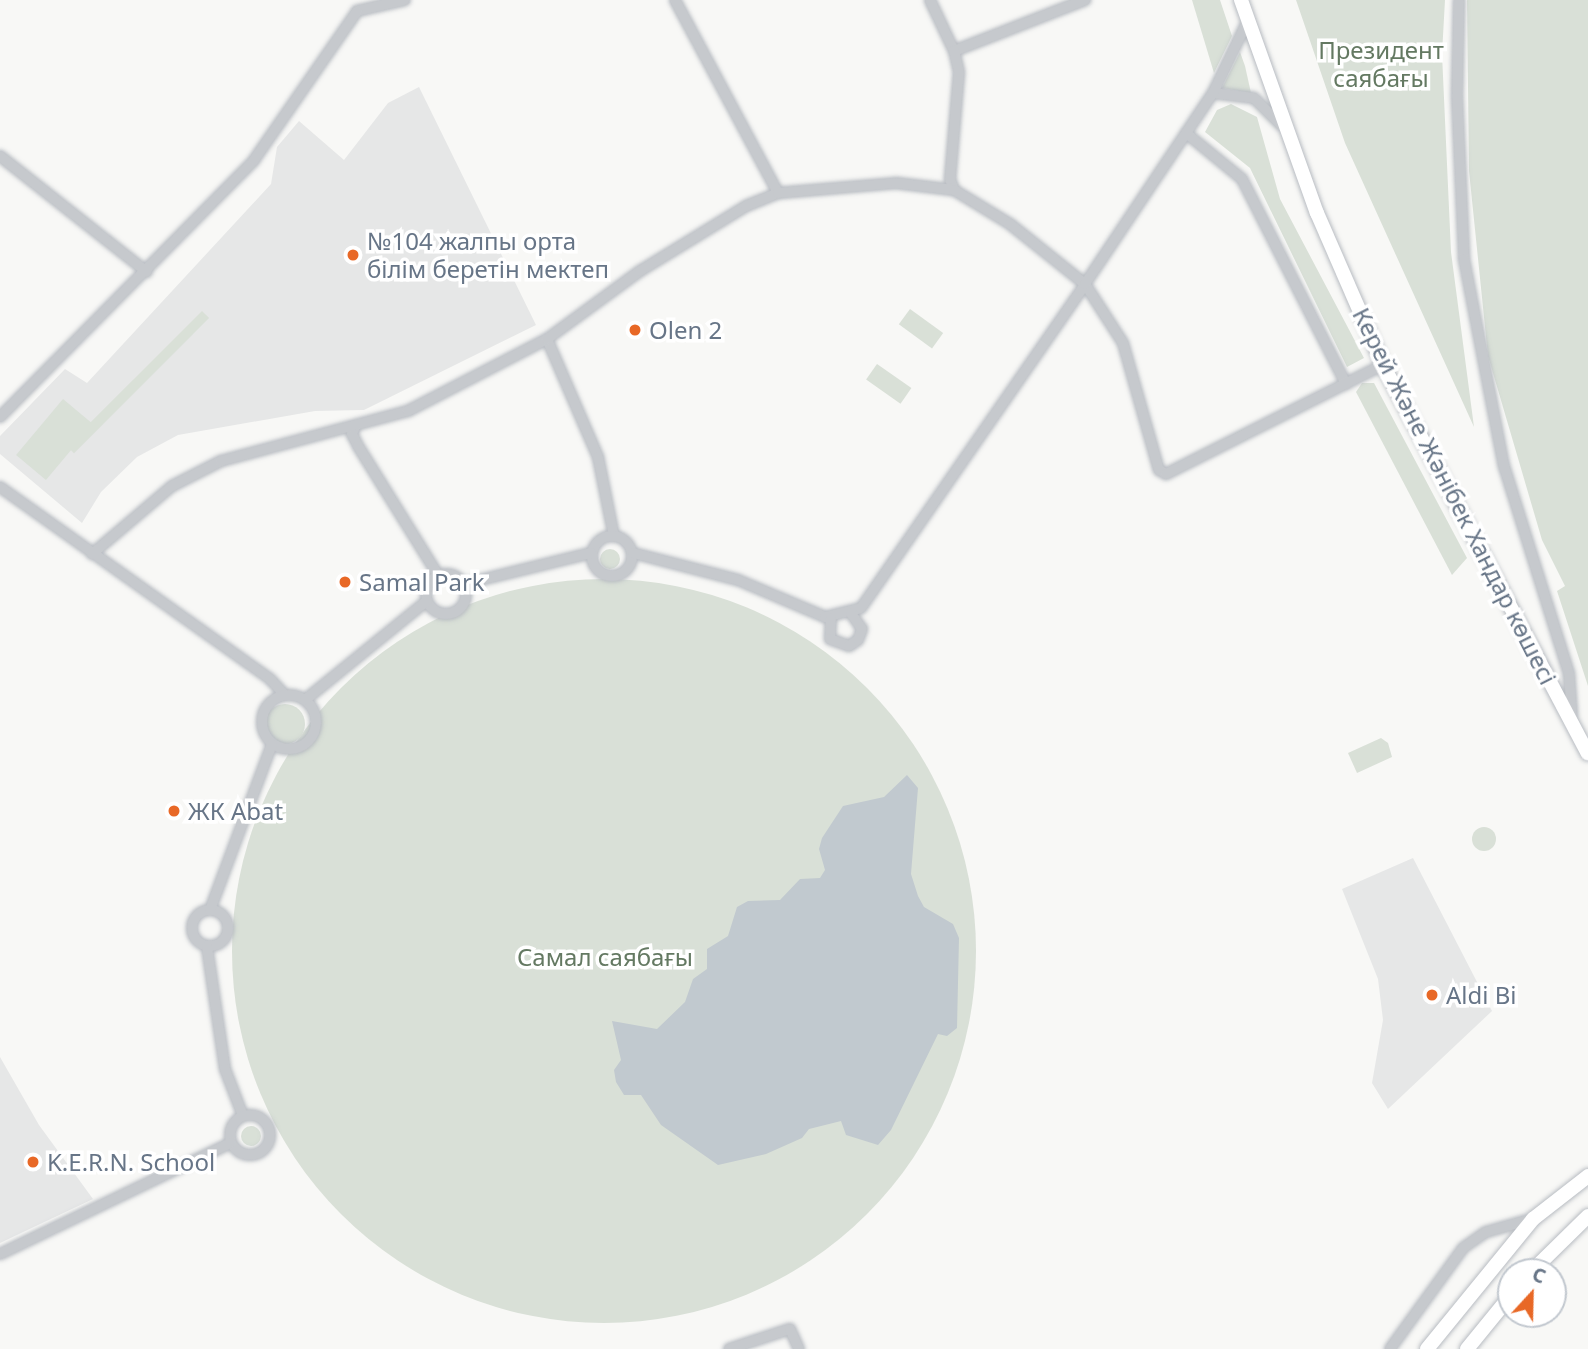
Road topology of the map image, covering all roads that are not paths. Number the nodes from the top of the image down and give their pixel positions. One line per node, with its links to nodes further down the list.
1 (353, 0): 8 (street)
2 (405, 0): 8 (street)
3 (675, 0): 16 (street)
4 (930, 0): 10 (street)
5 (1085, 0): 10 (street)
6 (1241, 0): 9 (main road, Керей Және Жәнібек Хандар көшесі)
7 (1459, 0): 36 (street)
8 (357, 11): 17 (street)
9 (1248, 20): 11 (street); 12 (main road, Керей Және Жәнібек Хандар көшесі)
10 (954, 51): 15 (street)
11 (1213, 93): 12 (street); 13 (street)
12 (1287, 132): 20 (main road, Керей Және Жәнібек Хандар көшесі)
13 (1186, 133): 18 (street); 21 (street)
14 (0, 156): 17 (street)
15 (954, 190): 16 (street); 18 (street)
16 (778, 193): 19 (street)
17 (147, 272): 22 (street)
18 (1085, 284): 21 (street); 32 (street)
19 (547, 339): 23 (street); 25 (street)
20 (1382, 365): 21 (street); 36 (main road, Керей Және Жәнібек Хандар көшесі)
21 (1346, 384)
22 (0, 417)
23 (355, 428): 28 (street); 29 (street)
24 (0, 487): 28 (street)
25 (614, 536): 26 (street); 27 (street)
26 (591, 553): 27 (street); 30 (street)
27 (633, 553): 33 (street)
28 (92, 554): 34 (street)
29 (438, 575): 30 (street); 31 (street)
30 (464, 584): 31 (street)
31 (427, 601): 35 (street)
32 (851, 613): 33 (street); 33 (street)
33 (831, 618)
34 (285, 695): 35 (street); 37 (street)
35 (305, 700): 37 (street)
36 (1572, 724): 38 (main road, Керей Және Жәнібек Хандар көшесі)
37 (272, 744): 39 (street)
38 (1588, 753)
39 (210, 910): 40 (street); 40 (street)
40 (207, 947): 41 (street)
41 (243, 1116): 42 (street); 42 (street)
42 (231, 1143): 46 (street)
43 (1588, 1176): 45 (main road)
44 (1588, 1216): 47 (main road)
45 (1533, 1219): 51 (street); 52 (main road)
46 (0, 1254)
47 (1545, 1258)
48 (1497, 1312): 53 (main road)
49 (729, 1349): 50 (street)
50 (799, 1349)
51 (1390, 1349)
52 (1427, 1349)
53 (1467, 1349)

